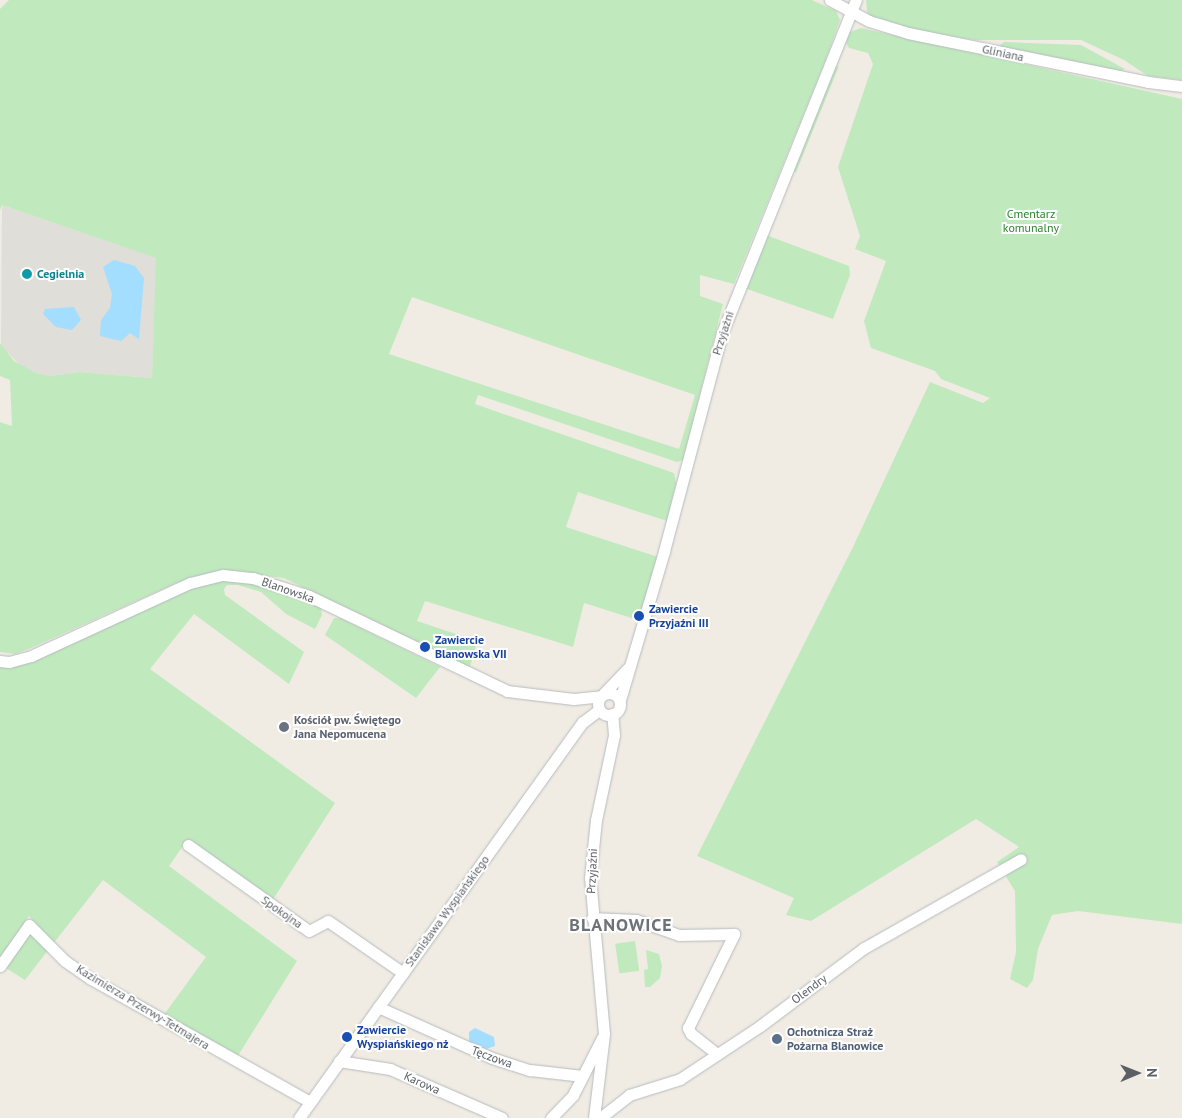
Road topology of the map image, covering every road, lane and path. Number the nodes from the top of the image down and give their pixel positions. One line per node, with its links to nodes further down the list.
1 (830, 0): 2 (street, Gliniana)
2 (853, 5): 3 (street, Gliniana); 5 (street, Przyjaźni)
3 (1182, 86)
4 (0, 661): 7 (street, Blanowska)
5 (629, 666): 6 (street, Przyjaźni); 8 (street, Przyjaźni)
6 (602, 695): 7 (street, Blanowska); 8 (street); 9 (street)
7 (574, 699): 9 (street)
8 (620, 700): 10 (street, Przyjaźni)
9 (595, 711): 10 (street); 15 (street, Stanisława Wyspiańskiego)
10 (612, 714): 13 (street, Przyjaźni)
11 (188, 845): 15 (street, Spokojna)
12 (1021, 859): 18 (street, Olendry)
13 (592, 918): 17 (street, Przyjaźni); 18 (street)
14 (0, 966): 21 (street, Kazimierza Przerwy-Tetmajera)
15 (403, 973): 16 (street, Stanisława Wyspiańskiego)
16 (378, 1007): 19 (street, Stanisława Wyspiańskiego); 20 (street, Tęczowa)
17 (604, 1034): 20 (street); 25 (street, Przyjaźni)
18 (717, 1054): 26 (street, Olendry)
19 (339, 1061): 21 (street, Stanisława Wyspiańskiego); 23 (street, Karowa)
20 (584, 1076): 24 (street)
21 (310, 1102): 22 (street, Stanisława Wyspiańskiego)
22 (299, 1118)
23 (502, 1118)
24 (551, 1118)
25 (594, 1118)
26 (600, 1118)

